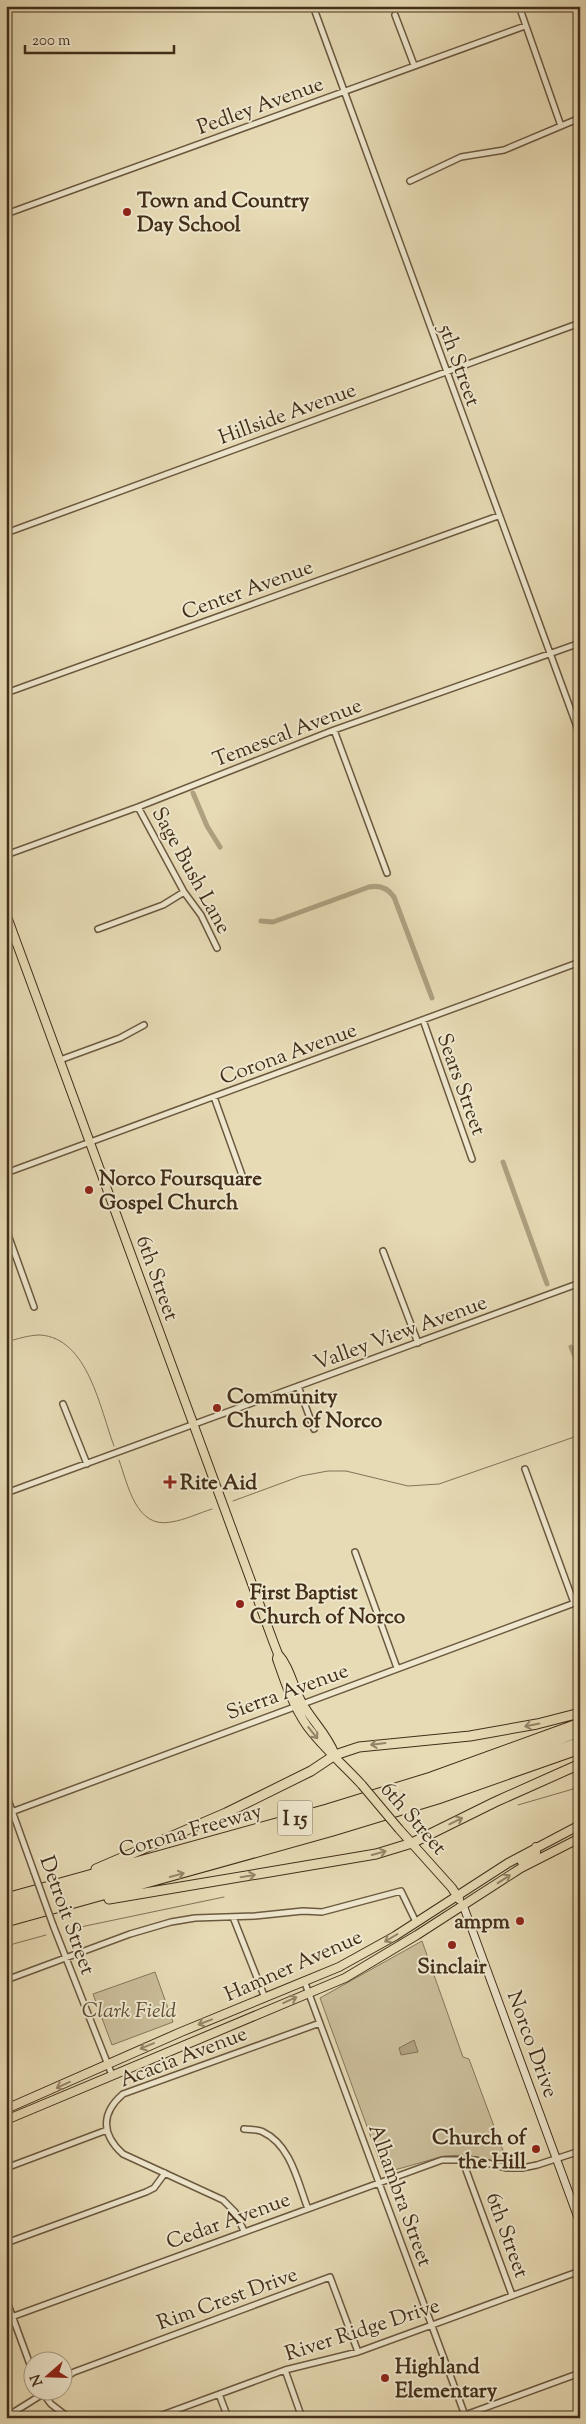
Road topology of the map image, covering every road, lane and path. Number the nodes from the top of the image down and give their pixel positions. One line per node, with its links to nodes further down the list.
1 (313, 6): 6 (street, 5th Street)
2 (518, 6): 4 (street)
3 (395, 15): 5 (street)
4 (525, 26): 5 (street, Pedley Avenue); 8 (street)
5 (414, 65): 6 (street, Pedley Avenue)
6 (344, 91): 10 (street, Pedley Avenue); 12 (street, 5th Street)
7 (580, 118): 8 (street)
8 (561, 126): 9 (street)
9 (410, 180)
10 (6, 214)
11 (580, 323): 12 (street, Hillside Avenue)
12 (445, 372): 13 (street, 5th Street); 14 (street, Hillside Avenue)
13 (498, 516): 16 (street, 5th Street); 17 (street, Center Avenue)
14 (6, 533)
15 (580, 643): 16 (street, Temescal Avenue)
16 (550, 654): 18 (street, Temescal Avenue); 19 (street, 5th Street)
17 (6, 693)
18 (334, 730): 20 (street, Temescal Avenue); 22 (street)
19 (580, 735)
20 (138, 807): 21 (street, Temescal Avenue); 23 (street, Sage Bush Lane)
21 (6, 855)
22 (387, 873)
23 (184, 892): 25 (street); 26 (street, Sage Bush Lane)
24 (6, 914): 30 (main road, 6th Street)
25 (98, 929)
26 (217, 948)
27 (580, 962): 28 (street, Corona Avenue)
28 (422, 1020): 31 (street, Corona Avenue); 33 (street, Sears Street)
29 (144, 1025): 30 (street)
30 (60, 1060): 32 (main road, 6th Street)
31 (214, 1097): 32 (street, Corona Avenue); 35 (street)
32 (90, 1142): 34 (street, Corona Avenue); 43 (main road, 6th Street)
33 (472, 1159)
34 (6, 1173)
35 (242, 1175)
36 (6, 1229): 39 (street)
37 (383, 1251): 40 (street)
38 (580, 1283): 40 (street, Valley View Avenue)
39 (34, 1308)
40 (418, 1343): 41 (street, Valley View Avenue)
41 (298, 1386): 43 (street, Valley View Avenue); 44 (street)
42 (63, 1404): 45 (street)
43 (193, 1423): 45 (street, Valley View Avenue); 51 (main road, 6th Street)
44 (314, 1429)
45 (87, 1464): 47 (street, Valley View Avenue)
46 (525, 1469): 49 (street)
47 (6, 1494)
48 (355, 1552): 50 (street)
49 (577, 1602): 50 (street, Sierra Avenue)
50 (397, 1668): 51 (street, Sierra Avenue)
51 (299, 1705): 57 (main road, 6th Street); 60 (street, Sierra Avenue)
52 (580, 1713): 57 (highway, one-way to 57)
53 (580, 1723): 67 (highway, Corona Freeway / I 15)
54 (580, 1732): 70 (highway)
55 (580, 1742): 73 (highway)
56 (580, 1748): 72 (highway, Corona Freeway / I 15, one-way to 56)
57 (335, 1755): 64 (main road, 6th Street, bridge); 67 (highway)
58 (580, 1764): 64 (highway, one-way to 58)
59 (6, 1794): 60 (street, Detroit Street)
60 (13, 1812): 61 (street, Sierra Avenue); 77 (street, Detroit Street, bridge)
61 (6, 1814)
62 (580, 1825): 65 (main road, Hamner Avenue)
63 (580, 1838): 66 (main road, Hamner Avenue)
64 (412, 1843): 68 (main road, 6th Street); 72 (highway, one-way to 64)
65 (536, 1847): 66 (main road); 68 (main road, Hamner Avenue)
66 (521, 1868): 71 (main road, Hamner Avenue, one-way to 66)
67 (56, 1885): 69 (highway, Corona Freeway / I 15)
68 (457, 1895): 71 (main road, 6th Street); 76 (main road, Hamner Avenue)
69 (6, 1898)
70 (6, 1905)
71 (463, 1905): 80 (main road, Hamner Avenue); 91 (main road, Norco Drive)
72 (62, 1906): 75 (highway, Corona Freeway / I 15)
73 (6, 1913)
74 (233, 1917): 76 (street); 77 (street); 81 (street)
75 (6, 1922)
76 (416, 1922): 79 (main road, Hamner Avenue, one-way to 79)
77 (66, 1959): 78 (street); 83 (street, Detroit Street)
78 (6, 1980)
79 (305, 1983): 80 (street, Alhambra Street); 81 (main road, Hamner Avenue)
80 (309, 1992): 82 (street, Alhambra Street); 84 (main road, Hamner Avenue, one-way to 80)
81 (264, 1998): 83 (main road, Hamner Avenue, one-way to 83)
82 (320, 2023): 88 (street, Acacia Avenue); 94 (street, Alhambra Street)
83 (107, 2065): 84 (street, Detroit Street); 85 (main road, Hamner Avenue, one-way to 85)
84 (112, 2075): 86 (main road, Hamner Avenue)
85 (6, 2109)
86 (6, 2120)
87 (244, 2129): 95 (street)
88 (106, 2130): 92 (street); 93 (street)
89 (580, 2151): 91 (street, Cedar Avenue)
90 (462, 2159): 91 (street, Cedar Avenue); 94 (street, Cedar Avenue); 100 (street, 6th Street)
91 (556, 2159): 96 (main road, Norco Drive)
92 (6, 2168)
93 (165, 2173): 97 (street); 98 (street)
94 (380, 2182): 95 (street, Cedar Avenue); 104 (street, Alhambra Street)
95 (308, 2208): 97 (street, Cedar Avenue)
96 (580, 2223)
97 (244, 2232): 102 (street, Cedar Avenue)
98 (6, 2243)
99 (580, 2271): 100 (street, River Ridge Drive)
100 (512, 2295): 104 (street, River Ridge Drive)
101 (6, 2299): 102 (street)
102 (13, 2316): 103 (street, Cedar Avenue); 105 (street)
103 (6, 2319)
104 (431, 2326): 106 (street, River Ridge Drive); 114 (street, Alhambra Street)
105 (26, 2352)
106 (358, 2352): 107 (street, River Ridge Drive); 108 (street, Rim Crest Drive)
107 (285, 2370): 110 (street, River Ridge Drive); 118 (street)
108 (72, 2373)
109 (580, 2373): 114 (street)
110 (219, 2394): 116 (street, River Ridge Drive); 117 (street)
111 (29, 2402): 113 (street)
112 (50, 2402): 115 (street)
113 (14, 2412)
114 (465, 2416)
115 (69, 2418)
116 (154, 2418)
117 (228, 2418)
118 (302, 2418)

